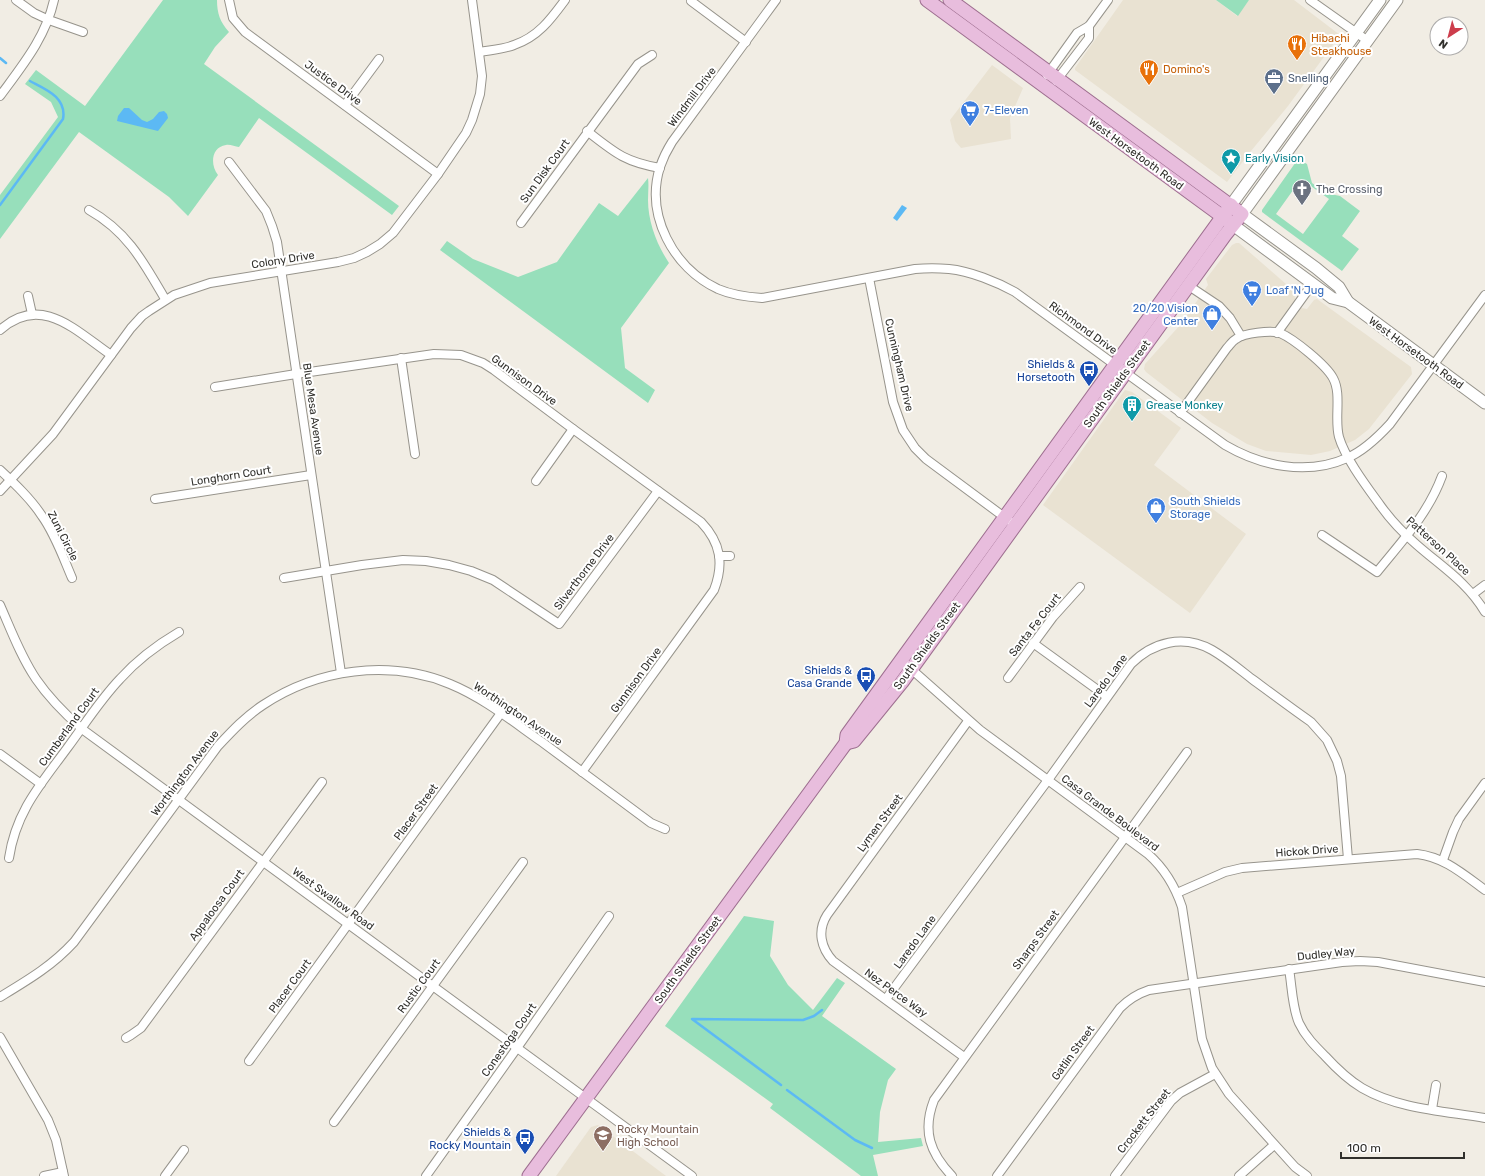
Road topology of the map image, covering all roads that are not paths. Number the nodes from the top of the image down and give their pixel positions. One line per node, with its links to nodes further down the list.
1 (16, 0): 14 (street)
2 (54, 0): 14 (street)
3 (229, 0): 26 (street, Justice Drive)
4 (472, 0): 20 (street, Colony Drive)
5 (565, 0): 20 (street)
6 (692, 0): 19 (street)
7 (776, 0): 19 (street, Windmill Drive)
8 (927, 0): 24 (main road, West Horsetooth Road)
9 (950, 0): 23 (main road, West Horsetooth Road)
10 (1108, 0): 15 (street)
11 (1310, 0): 17 (street)
12 (1380, 0): 17 (main road, South Shields Street)
13 (1398, 0): 18 (main road, South Shields Street)
14 (49, 20): 16 (street); 25 (street)
15 (1089, 26): 23 (street); 23 (street)
16 (83, 32)
17 (1356, 33): 18 (street); 31 (main road, South Shields Street)
18 (1368, 41): 33 (main road, South Shields Street)
19 (746, 42): 29 (street, Windmill Drive)
20 (480, 52): 30 (street, Colony Drive)
21 (652, 55): 27 (street, Sun Disk Court)
22 (379, 59): 26 (street)
23 (1053, 75): 24 (street); 24 (street); 31 (main road, West Horsetooth Road)
24 (1045, 87): 34 (main road, West Horsetooth Road)
25 (0, 96)
26 (345, 105): 30 (street, Justice Drive)
27 (587, 131): 29 (street); 35 (street, Sun Disk Court)
28 (229, 162): 36 (street, Blue Mesa Avenue)
29 (660, 168): 37 (street, Richmond Drive)
30 (438, 174): 36 (street, Colony Drive)
31 (1231, 205): 33 (main road, West Horsetooth Road); 34 (main road, South Shields Street)
32 (89, 210): 42 (street)
33 (1242, 214): 34 (main road, South Shields Street); 43 (main road, West Horsetooth Road)
34 (1228, 221): 38 (main road, West Horsetooth Road); 39 (main road, South Shields Street); 51 (main road, South Shields Street)
35 (521, 223)
36 (281, 271): 42 (street, Colony Drive); 52 (street, Blue Mesa Avenue)
37 (869, 278): 51 (street, Richmond Drive); 67 (street, Cunningham Drive)
38 (1313, 283): 43 (main road, West Horsetooth Road); 46 (street)
39 (1190, 286): 47 (street); 51 (main road, South Shields Street)
40 (1485, 295): 50 (street, Richmond Drive)
41 (28, 296): 44 (street)
42 (165, 299): 48 (street, Colony Drive)
43 (1348, 302): 50 (main road, West Horsetooth Road)
44 (32, 314): 45 (street); 48 (street)
45 (0, 330)
46 (1277, 333): 47 (street); 58 (street, Patterson Place)
47 (1241, 336): 55 (street)
48 (110, 355): 62 (street, Colony Drive)
49 (401, 358): 52 (street, Gunnison Drive); 56 (street, Gunnison Drive); 57 (street)
50 (1434, 365): 54 (main road, West Horsetooth Road); 58 (street, Richmond Drive)
51 (1120, 369): 55 (street, Richmond Drive); 67 (main road, South Shields Street)
52 (296, 374): 53 (street, Gunnison Drive); 60 (street, Blue Mesa Avenue)
53 (215, 387)
54 (1485, 403)
55 (1180, 413): 58 (street, Richmond Drive)
56 (573, 429): 63 (street); 65 (street, Gunnison Drive)
57 (415, 454)
58 (1349, 457): 69 (street, Patterson Place)
59 (0, 470): 62 (street, Zuni Circle)
60 (311, 475): 66 (street, Longhorn Court); 72 (street, Blue Mesa Avenue)
61 (1442, 476): 69 (street)
62 (10, 480): 64 (street, Colony Drive); 73 (street, Zuni Circle)
63 (536, 481)
64 (0, 491)
65 (658, 491): 70 (street, Gunnison Drive); 72 (street, Silverthorne Drive)
66 (155, 499)
67 (1010, 521): 82 (main road, South Shields Street); 83 (main road, South Shields Street)
68 (1322, 535): 69 (street)
69 (1407, 535): 77 (street, Patterson Place)
70 (719, 556): 71 (street); 93 (street, Gunnison Drive)
71 (730, 556)
72 (326, 571): 74 (street, Silverthorne Drive); 84 (street, Blue Mesa Avenue)
73 (72, 578)
74 (284, 578)
75 (1485, 586): 77 (street)
76 (1080, 587): 81 (street, Santa Fe Court)
77 (1473, 594): 79 (street, Patterson Place)
78 (0, 605): 89 (street, West Swallow Road)
79 (1485, 612)
80 (179, 632): 89 (street, Cumberland Court)
81 (1033, 643): 85 (street, Santa Fe Court); 86 (street)
82 (901, 660): 83 (street, Casa Grande Boulevard); 90 (main road, South Shields Street)
83 (911, 669): 88 (street, Casa Grande Boulevard); 90 (main road, South Shields Street)
84 (341, 673): 87 (street, Worthington Avenue); 98 (street, Worthington Avenue)
85 (1008, 678)
86 (1106, 696): 94 (street, Laredo Lane); 102 (street, Laredo Lane)
87 (501, 713): 93 (street, Worthington Avenue); 109 (street, Placer Street)
88 (968, 721): 94 (street, Casa Grande Boulevard); 110 (street, Lymen Street)
89 (82, 729): 97 (street, Cumberland Court); 98 (street, West Swallow Road)
90 (846, 743): 124 (main road, South Shields Street)
91 (1187, 752): 100 (street, Sharps Street)
92 (0, 754): 97 (street)
93 (582, 772): 99 (street, Worthington Avenue)
94 (1048, 780): 100 (street, Casa Grande Boulevard); 116 (street, Laredo Lane)
95 (322, 782): 104 (street, Appaloosa Court)
96 (1485, 783): 103 (street)
97 (41, 784): 101 (street, Cumberland Court)
98 (179, 800): 104 (street, West Swallow Road); 115 (street, Worthington Avenue)
99 (665, 829)
100 (1125, 837): 107 (street, Casa Grande Boulevard); 120 (street, Sharps Street)
101 (9, 858)
102 (1348, 859): 103 (street, Hickok Drive); 107 (street, Hickok Drive)
103 (1443, 860): 106 (street)
104 (262, 862): 109 (street, West Swallow Road); 118 (street, Appaloosa Court)
105 (523, 862): 114 (street, Rustic Court)
106 (1485, 890)
107 (1177, 892): 113 (street, Casa Grande Boulevard)
108 (609, 916): 119 (street, Conestoga Court)
109 (348, 924): 114 (street, West Swallow Road); 121 (street, Placer Court)
110 (822, 942): 116 (street, Nez Perce Way)
111 (1289, 969): 112 (street, Dudley Way); 113 (street, Dudley Way); 125 (street)
112 (1485, 982)
113 (1194, 983): 122 (street, Casa Grande Boulevard); 137 (street, Gatlin Street)
114 (433, 986): 119 (street, West Swallow Road); 127 (street, Rustic Court)
115 (0, 997)
116 (886, 999): 120 (street, Nez Perce Way)
117 (0, 1037): 130 (street)
118 (126, 1038)
119 (517, 1048): 124 (street, West Swallow Road); 133 (street, Conestoga Court)
120 (964, 1057): 136 (street, Sharps Street)
121 (249, 1061)
122 (1215, 1074): 128 (street, Casa Grande Boulevard); 138 (street, Crockett Street)
123 (1436, 1085): 125 (street)
124 (585, 1098): 134 (main road, South Shields Street); 135 (street, West Swallow Road)
125 (1432, 1109): 126 (street)
126 (1485, 1118)
127 (334, 1122)
128 (1274, 1145): 139 (street); 140 (street, Casa Grande Boulevard)
129 (184, 1150): 132 (street)
130 (63, 1174): 131 (street)
131 (44, 1176)
132 (164, 1176)
133 (426, 1176)
134 (528, 1176)
135 (692, 1176)
136 (952, 1176)
137 (997, 1176)
138 (1115, 1176)
139 (1239, 1176)
140 (1307, 1176)

